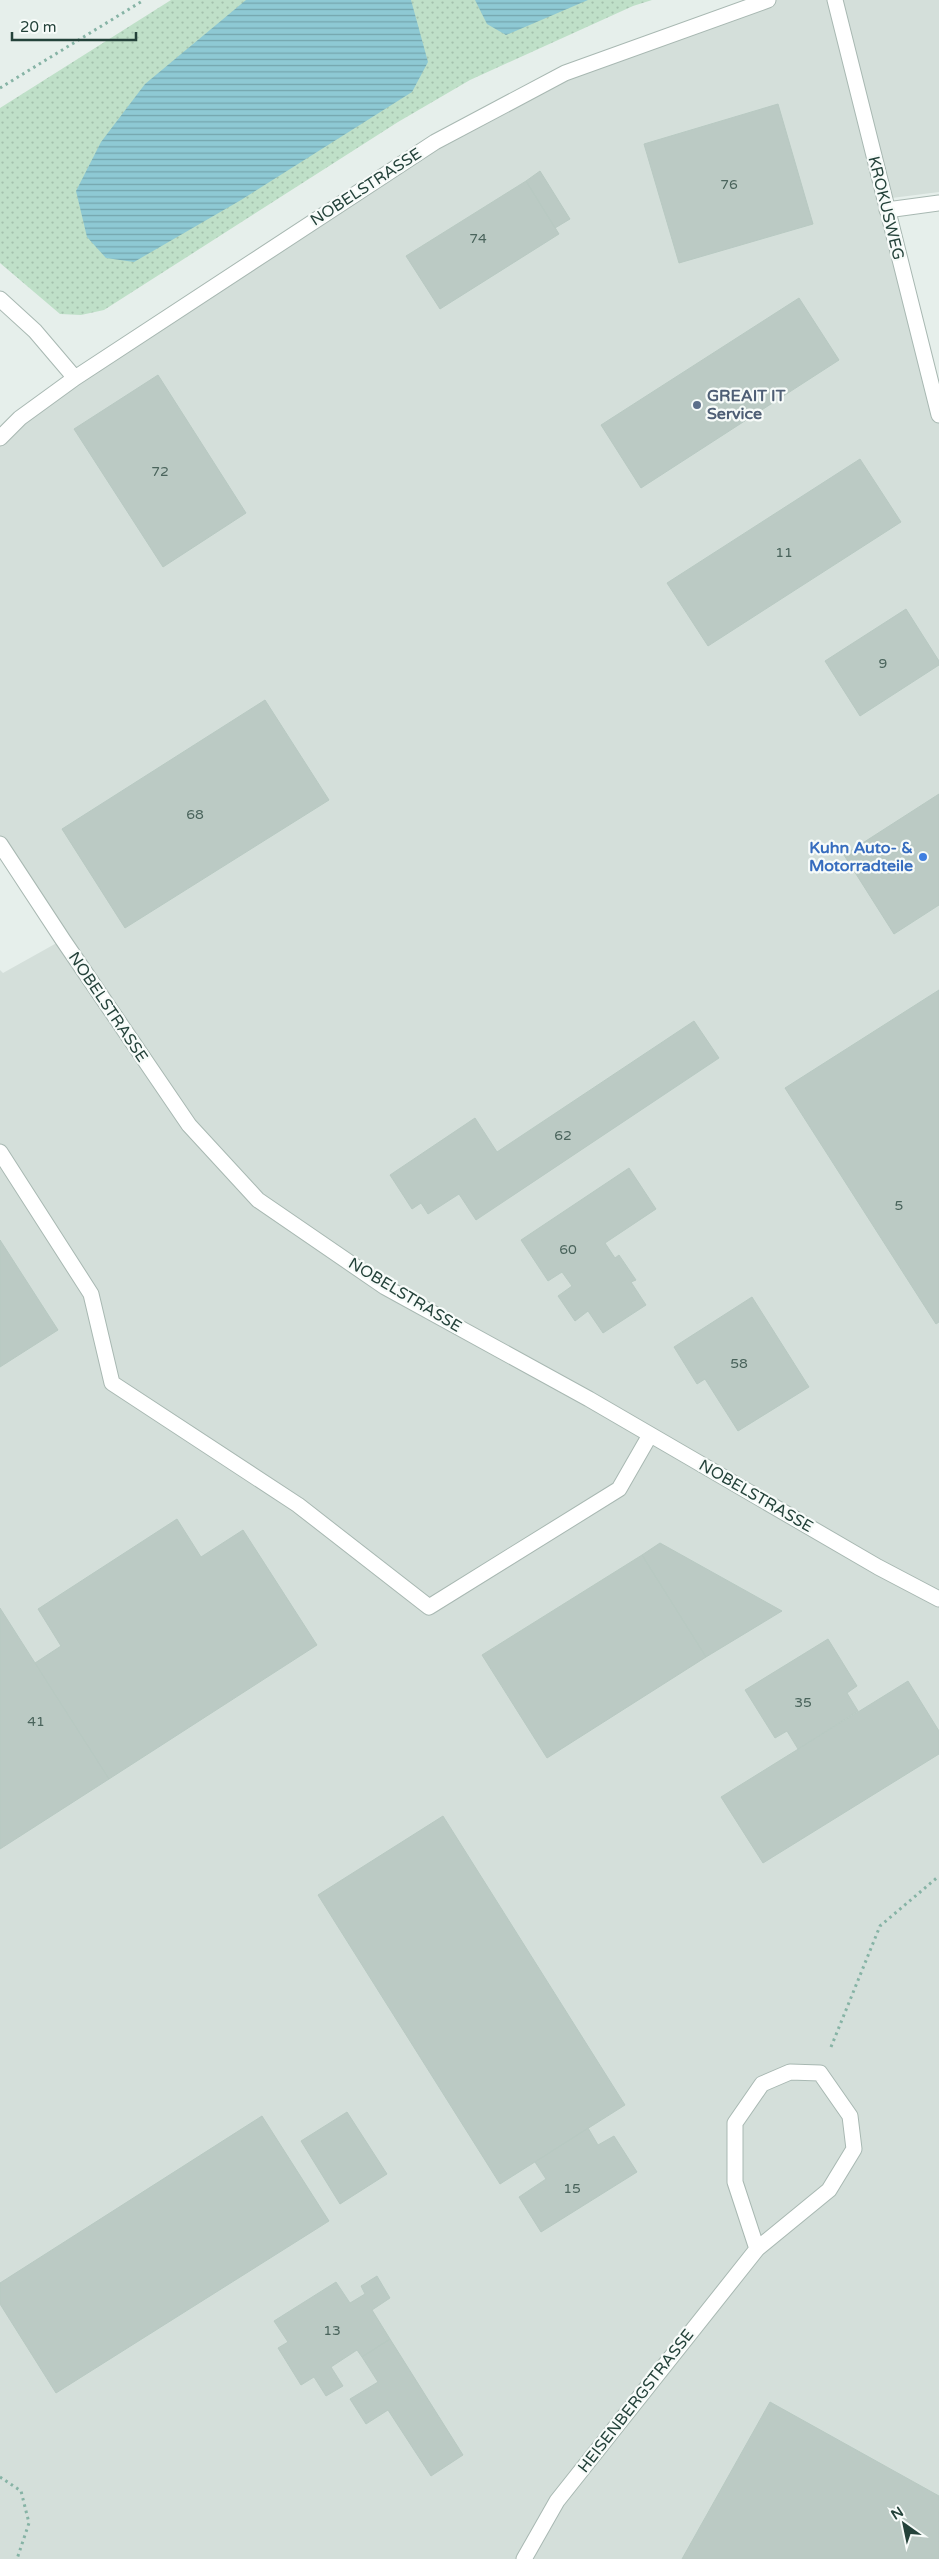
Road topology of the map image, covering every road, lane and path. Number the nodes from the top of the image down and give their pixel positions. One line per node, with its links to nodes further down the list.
1 (144, 0): 4 (path)
2 (768, 0): 8 (street, NOBELSTRASSE)
3 (835, 0): 6 (street, KROKUSWEG)
4 (0, 88)
5 (939, 203): 6 (street)
6 (887, 210): 9 (street, KROKUSWEG)
7 (0, 299): 8 (street)
8 (74, 378): 10 (street, NOBELSTRASSE)
9 (939, 415)
10 (0, 438)
11 (0, 844): 13 (street, NOBELSTRASSE)
12 (0, 1152): 13 (street)
13 (650, 1435): 14 (street, NOBELSTRASSE)
14 (939, 1599)
15 (939, 1876): 16 (path)
16 (820, 2073): 17 (street, HEISENBERGSTRASSE); 17 (street)
17 (757, 2249): 20 (street, HEISENBERGSTRASSE)
18 (0, 2477): 19 (path)
19 (17, 2559)
20 (524, 2559)

